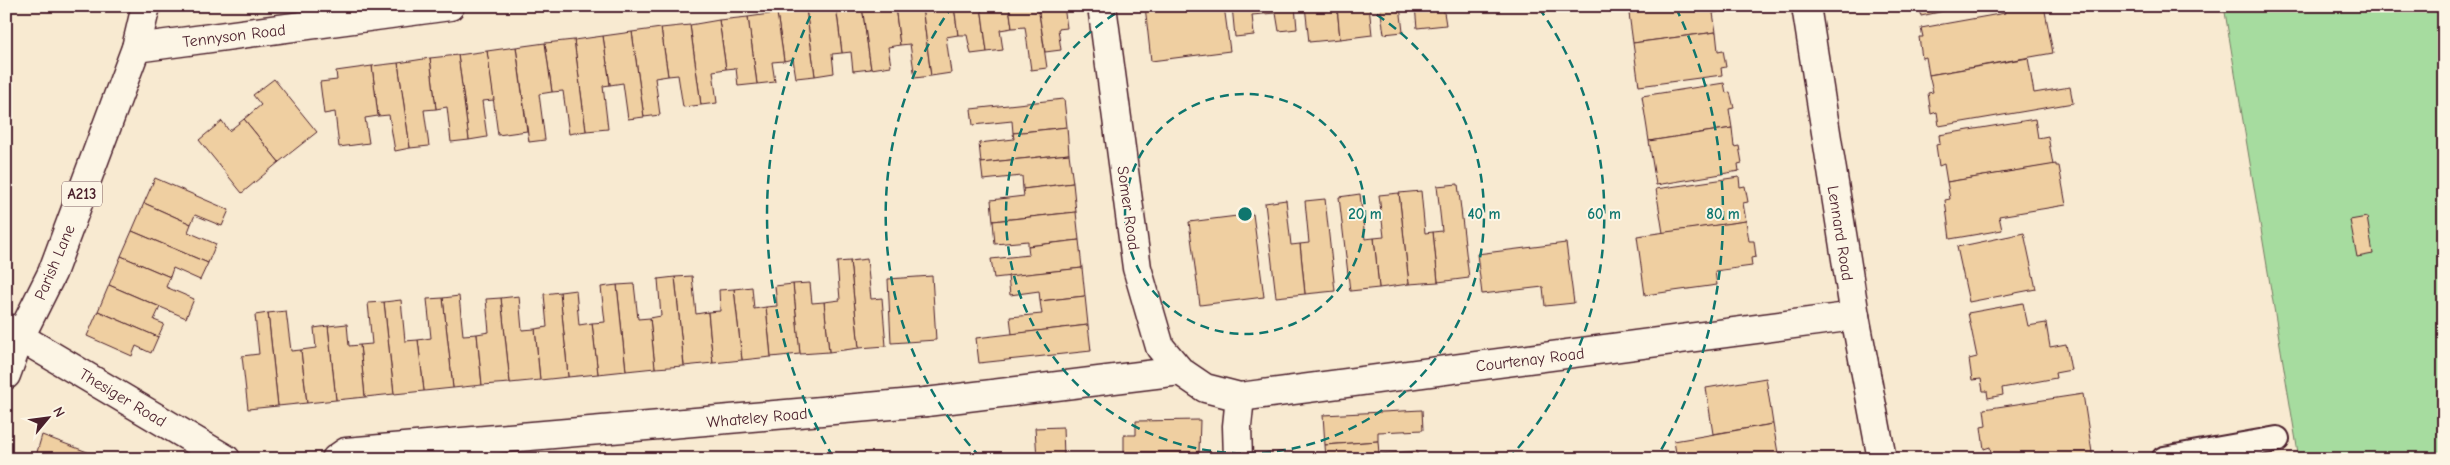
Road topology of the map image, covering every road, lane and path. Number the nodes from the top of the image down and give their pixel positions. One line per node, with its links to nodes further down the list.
1 (146, 6): 5 (street, Parish Lane / A213)
2 (450, 6): 5 (street, Tennyson Road)
3 (1102, 6): 8 (street, Somer Road)
4 (1806, 6): 6 (street, Lennard Road)
5 (136, 48): 7 (street, Parish Lane / A213)
6 (1855, 316): 11 (street, Courtenay Road); 16 (street, Lennard Road)
7 (13, 332): 9 (street, Parish Lane); 13 (street, Thesiger Road)
8 (1180, 370): 10 (street, Somer Road); 14 (street, Whateley Road)
9 (6, 375)
10 (1205, 388): 11 (street, Courtenay Road)
11 (1240, 397): 15 (street)
12 (2277, 439): 17 (lane)
13 (226, 459)
14 (336, 459)
15 (1238, 459)
16 (1882, 459)
17 (2164, 459)

